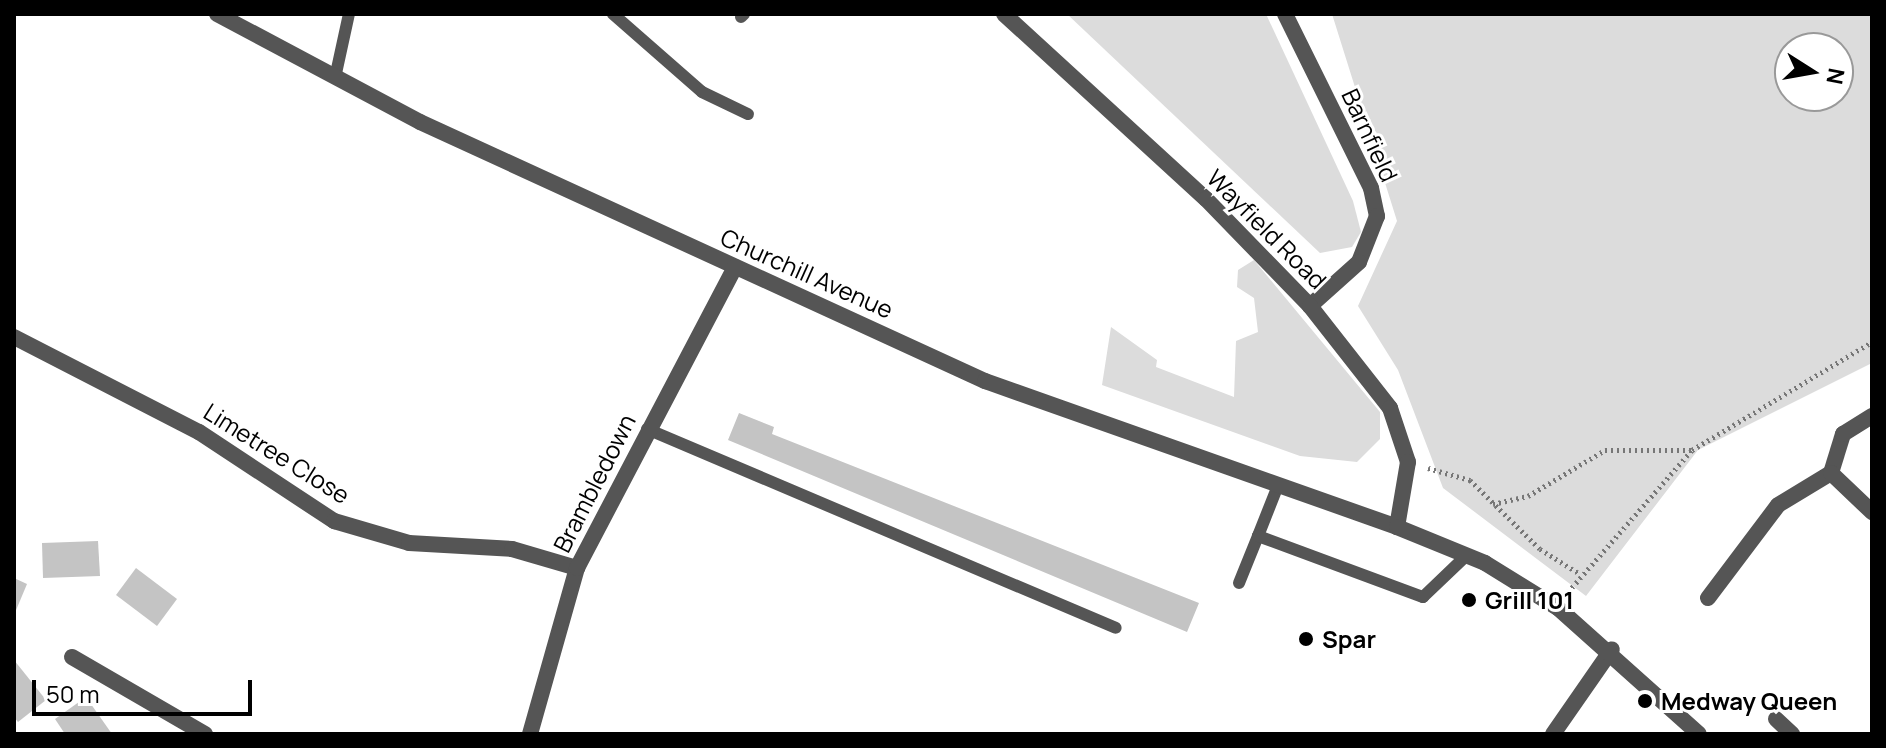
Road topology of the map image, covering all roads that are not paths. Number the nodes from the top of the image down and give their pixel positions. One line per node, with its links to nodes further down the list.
1 (217, 14): 6 (street, Churchill Avenue)
2 (349, 14): 6 (lane)
3 (613, 14): 7 (lane)
4 (1004, 14): 9 (street, Wayfield Road)
5 (1285, 14): 9 (street, Barnfield)
6 (335, 78): 8 (street, Churchill Avenue)
7 (748, 114)
8 (735, 267): 12 (street, Brambledown); 14 (street, Churchill Avenue)
9 (1310, 306): 16 (street, Wayfield Road)
10 (14, 337): 19 (street, Limetree Close)
11 (1872, 416): 13 (street)
12 (647, 429): 19 (street, Brambledown); 22 (lane)
13 (1831, 473): 15 (street); 21 (street)
14 (1277, 488): 16 (street, Churchill Avenue); 17 (lane)
15 (1872, 512)
16 (1397, 527): 18 (street, Churchill Avenue)
17 (1258, 536): 18 (lane); 20 (lane)
18 (1467, 555): 23 (street, Churchill Avenue)
19 (577, 568): 27 (street, Brambledown)
20 (1239, 583)
21 (1708, 598)
22 (1116, 628)
23 (1612, 649): 28 (street); 29 (street, Churchill Avenue)
24 (72, 657): 26 (street)
25 (1776, 719): 30 (street)
26 (205, 734)
27 (530, 734)
28 (1553, 734)
29 (1699, 734)
30 (1792, 734)

